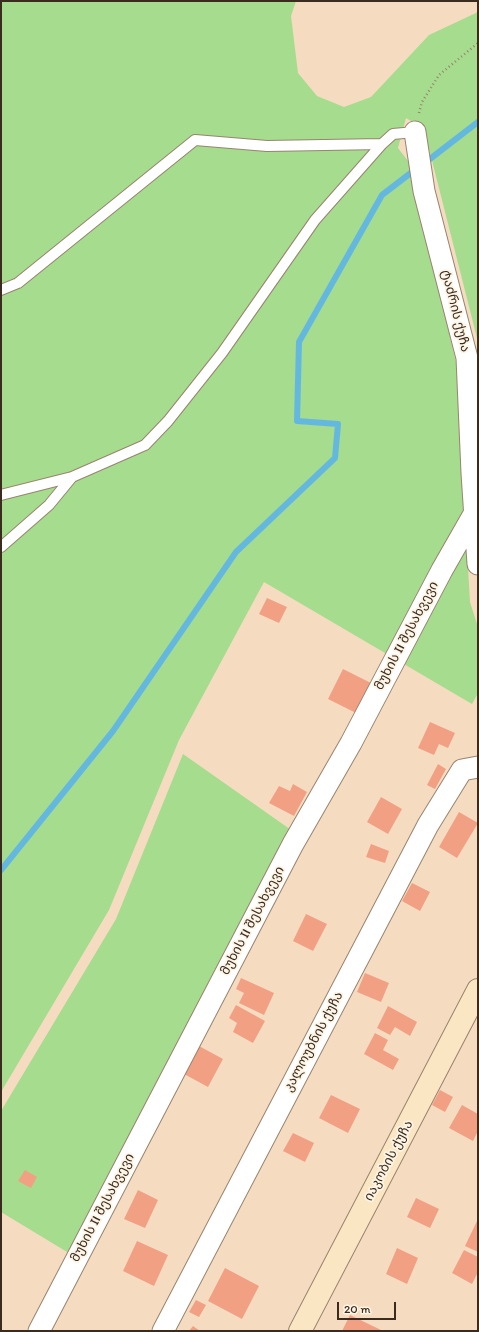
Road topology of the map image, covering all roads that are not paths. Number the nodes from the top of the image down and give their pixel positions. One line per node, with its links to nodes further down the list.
1 (415, 132): 2 (lane); 6 (street, ტაძრის ქუჩა)
2 (382, 144): 3 (lane); 4 (lane)
3 (1, 290)
4 (72, 477): 5 (lane); 7 (lane)
5 (1, 495)
6 (474, 514): 8 (street, ტაძრის ქუჩა); 11 (street, მუხის II შესახვევი)
7 (1, 547)
8 (478, 564)
9 (478, 767): 12 (street, კალოუბნის ქუჩა)
10 (478, 990): 13 (street, იაკობის ქუჩა)
11 (39, 1331)
12 (163, 1331)
13 (300, 1331)

